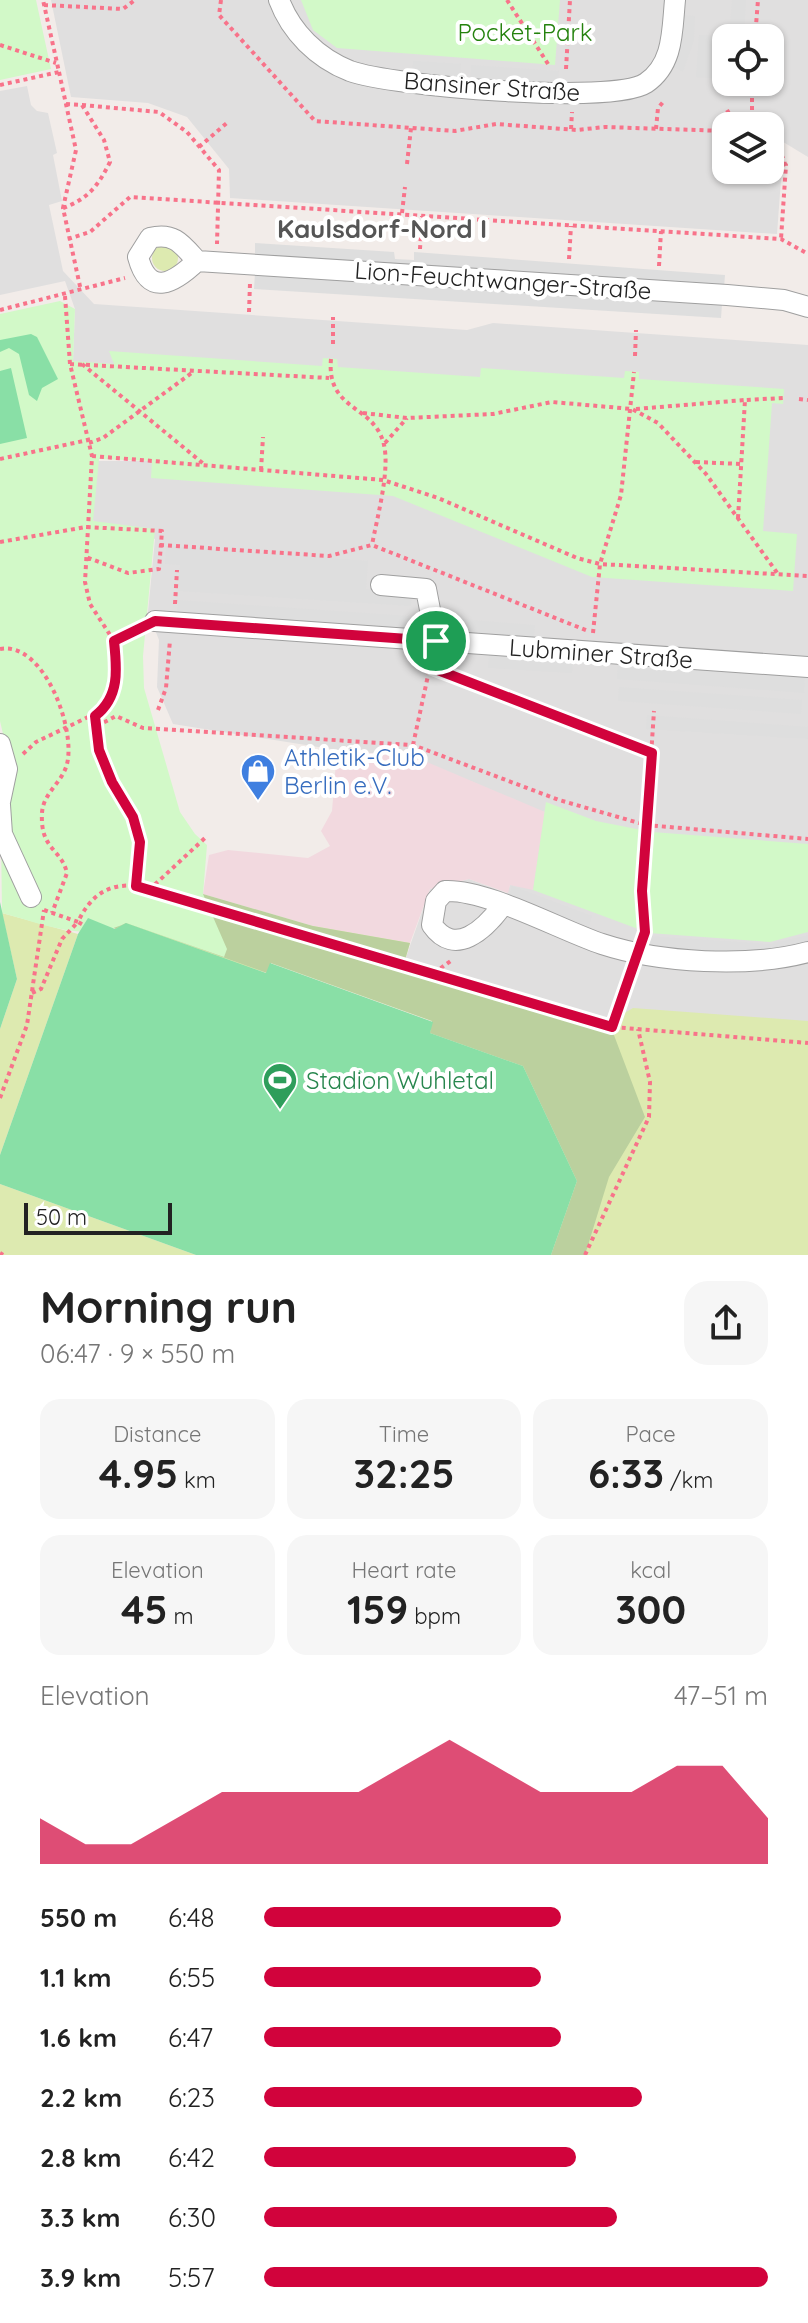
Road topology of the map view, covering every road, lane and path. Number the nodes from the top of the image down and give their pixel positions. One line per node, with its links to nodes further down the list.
1 (135, 0): 8 (path)
2 (221, 0): 20 (path)
3 (279, 0): 6 (street, Bansiner Straße)
4 (507, 0): 12 (path)
5 (570, 0): 13 (path)
6 (675, 0)
7 (758, 0): 9 (path)
8 (43, 2): 11 (path)
9 (756, 24)
10 (0, 45): 11 (path)
11 (56, 63): 14 (path)
12 (550, 67)
13 (566, 69)
14 (59, 72): 15 (path); 17 (path)
15 (0, 85)
16 (664, 101): 21 (path)
17 (66, 104): 18 (path); 29 (path)
18 (82, 105): 23 (path); 29 (path)
19 (228, 122): 23 (path)
20 (411, 128): 21 (path); 25 (path)
21 (656, 129): 22 (path)
22 (712, 131)
23 (199, 147): 28 (path)
24 (784, 160): 26 (path)
25 (407, 164)
26 (786, 165): 35 (path)
27 (405, 187): 30 (path)
28 (220, 200): 30 (path); 34 (path); 39 (path)
29 (63, 208): 34 (path)
30 (402, 213): 31 (path)
31 (422, 215): 32 (path); 36 (path)
32 (571, 225): 33 (path); 38 (path)
33 (661, 231): 35 (path); 41 (path)
34 (68, 239): 43 (path)
35 (781, 239): 37 (path)
36 (420, 249)
37 (808, 254)
38 (569, 259)
39 (206, 262): 40 (street, Lion-Feuchtwanger-Straße); 42 (street); 42 (street)
40 (251, 264): 45 (street, Lion-Feuchtwanger-Straße); 47 (path)
41 (659, 266)
42 (142, 273): 43 (path)
43 (81, 291): 44 (path)
44 (65, 296): 46 (path); 53 (path)
45 (808, 307)
46 (0, 310)
47 (249, 312)
48 (333, 317): 50 (path)
49 (636, 330): 51 (path)
50 (333, 344)
51 (635, 356)
52 (331, 359): 57 (path)
53 (70, 364): 54 (path); 67 (path)
54 (82, 364): 55 (path); 63 (path)
55 (195, 371): 57 (path); 63 (path)
56 (634, 372): 62 (path)
57 (329, 378): 64 (path)
58 (783, 398): 60 (path)
59 (799, 399): 61 (path)
60 (745, 400): 62 (path); 72 (path)
61 (808, 400)
62 (632, 409): 65 (path); 71 (path); 81 (path)
63 (140, 411): 67 (path); 73 (path)
64 (363, 413): 65 (path); 68 (path)
65 (407, 418): 68 (path)
66 (263, 437): 74 (path)
67 (88, 441): 69 (path); 70 (path)
68 (384, 444): 75 (path)
69 (92, 456): 73 (path); 77 (path)
70 (0, 459)
71 (694, 462): 72 (path); 76 (path)
72 (741, 464): 76 (path)
73 (207, 466): 74 (path)
74 (261, 470): 75 (path)
75 (383, 480): 79 (path); 81 (path)
76 (738, 519): 82 (path)
77 (86, 527): 78 (path); 80 (path); 80 (path)
78 (0, 542)
79 (372, 545)
80 (85, 556): 86 (path)
81 (600, 564): 82 (path); 89 (path)
82 (778, 574): 83 (path)
83 (808, 576)
84 (381, 585): 87 (street)
85 (155, 621): 86 (path); 87 (street, Lubminer Straße)
86 (114, 641): 93 (path)
87 (436, 641): 89 (street, Lubminer Straße); 90 (path)
88 (0, 649): 95 (path)
89 (591, 652): 91 (street, Lubminer Straße)
90 (430, 667): 97 (path); 98 (path)
91 (808, 667)
92 (654, 711): 98 (path)
93 (95, 716): 94 (path); 95 (path)
94 (97, 726): 97 (path); 104 (path)
95 (64, 730): 99 (path); 108 (path)
96 (0, 744): 99 (street)
97 (413, 745): 101 (path)
98 (652, 753): 101 (path)
99 (7, 769): 100 (street)
100 (0, 803): 106 (street)
101 (646, 825): 103 (path); 112 (path)
102 (206, 837): 105 (path)
103 (808, 839)
104 (136, 886): 105 (path); 109 (path)
105 (149, 890): 114 (path)
106 (37, 903): 108 (path); 113 (path)
107 (502, 906): 112 (street)
108 (52, 913): 109 (path)
109 (78, 922): 110 (path); 113 (path)
110 (85, 926)
111 (808, 952): 112 (street)
112 (637, 953): 114 (path)
113 (32, 993): 117 (path)
114 (612, 1027): 115 (path)
115 (638, 1029): 116 (path); 118 (path)
116 (808, 1043)
117 (0, 1098)
118 (585, 1255)

